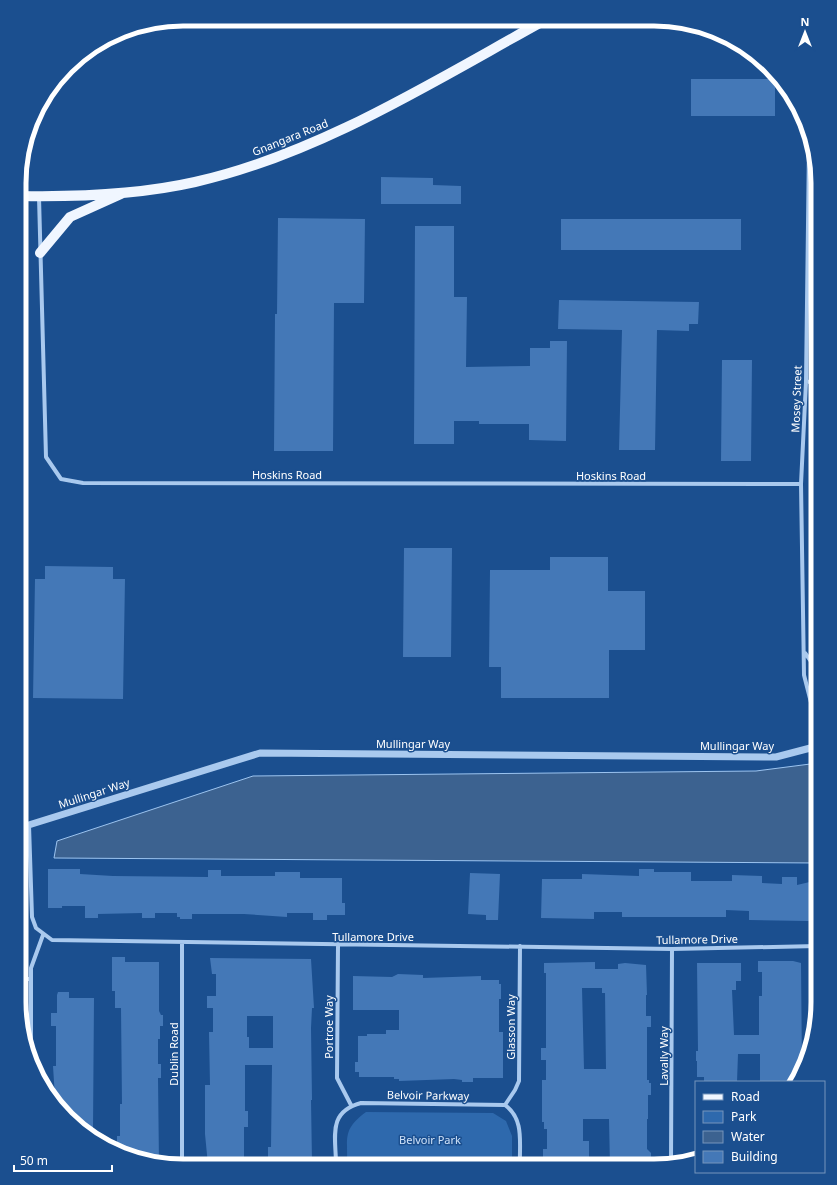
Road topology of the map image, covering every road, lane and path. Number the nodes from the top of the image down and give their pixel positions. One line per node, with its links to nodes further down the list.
1 (534, 26): 3 (main road, Gnangara Road)
2 (810, 162): 7 (street, Mosey Street)
3 (126, 192): 5 (main road, Gnangara Road); 6 (main road)
4 (26, 196): 5 (main road, Gnangara Road)
5 (39, 197): 6 (street, Hoskins Road)
6 (40, 253): 9 (street, Hoskins Road)
7 (806, 382): 8 (street); 9 (street, Mosey Street)
8 (811, 382)
9 (801, 484): 10 (street, Mosey Street)
10 (805, 653): 11 (street); 12 (street, Mosey Street)
11 (811, 661)
12 (811, 702)
13 (811, 748): 14 (street, Mullingar Way)
14 (29, 825): 15 (street, Mullingar Way); 16 (street)
15 (26, 826)
16 (44, 936): 17 (street, Tullamore Drive); 23 (street)
17 (182, 943): 18 (street, Tullamore Drive); 28 (street, Dublin Road)
18 (338, 945): 19 (street, Tullamore Drive); 25 (street, Portroe Way)
19 (520, 946): 21 (street, Tullamore Drive); 26 (street, Glasson Way)
20 (811, 946): 21 (street, Tullamore Drive)
21 (672, 949): 27 (street, Lavally Way)
22 (26, 979): 23 (street)
23 (31, 979): 24 (street)
24 (31, 1043)
25 (351, 1105): 26 (street, Belvoir Parkway); 29 (street)
26 (505, 1105): 30 (street)
27 (671, 1158)
28 (182, 1159)
29 (336, 1159)
30 (520, 1159)

